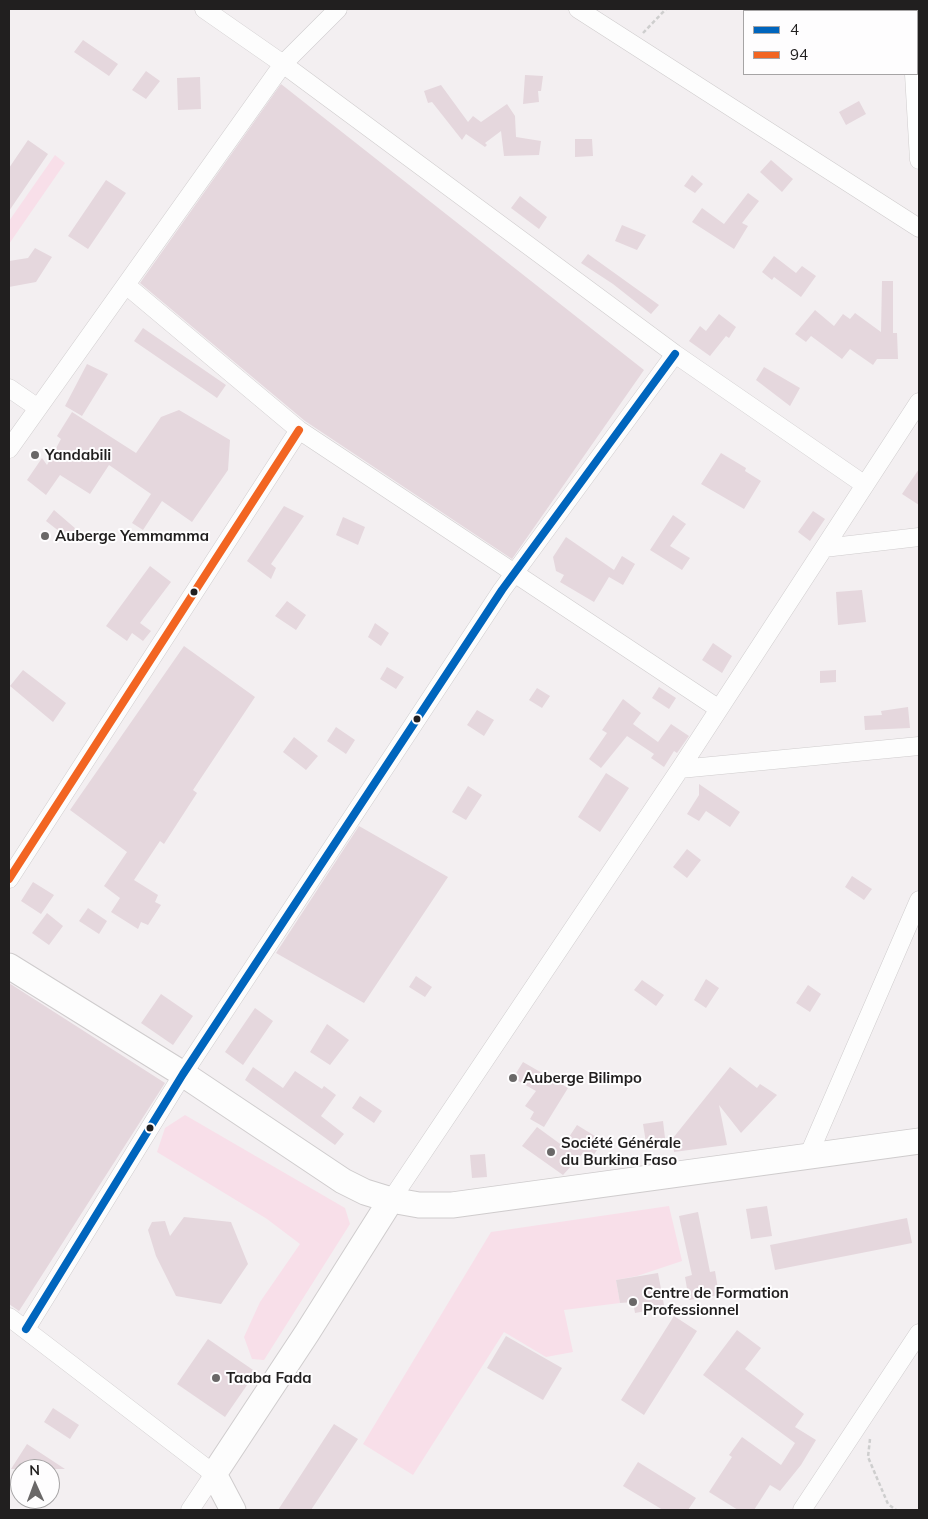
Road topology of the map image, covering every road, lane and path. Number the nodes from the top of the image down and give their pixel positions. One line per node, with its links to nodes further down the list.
1 (204, 9): 6 (street)
2 (338, 9): 6 (street)
3 (578, 9): 5 (street)
4 (666, 9): 5 (path)
5 (633, 44): 9 (street)
6 (283, 64): 10 (street); 11 (street)
7 (914, 75): 8 (street)
8 (919, 160)
9 (919, 228)
10 (126, 285): 14 (street); 15 (street)
11 (675, 354): 17 (street); 20 (street)
12 (9, 388): 14 (street)
13 (919, 402): 17 (street)
14 (38, 408): 16 (street)
15 (299, 430): 20 (street); 24 (street)
16 (9, 449)
17 (865, 485): 19 (street)
18 (919, 537): 19 (street)
19 (824, 548): 21 (street)
20 (515, 572): 21 (street); 27 (street)
21 (719, 709): 23 (street)
22 (919, 746): 23 (street)
23 (680, 768): 30 (street)
24 (9, 879)
25 (919, 900): 29 (street)
26 (9, 966): 27 (highway)
27 (183, 1074): 30 (highway); 32 (street)
28 (919, 1141): 29 (highway)
29 (809, 1154): 30 (highway)
30 (391, 1200): 35 (highway)
31 (9, 1317): 32 (street)
32 (26, 1328): 35 (street)
33 (919, 1333): 34 (street)
34 (873, 1402): 38 (street); 39 (path)
35 (214, 1474): 36 (street); 37 (highway)
36 (190, 1510)
37 (234, 1510)
38 (802, 1510)
39 (896, 1510)

